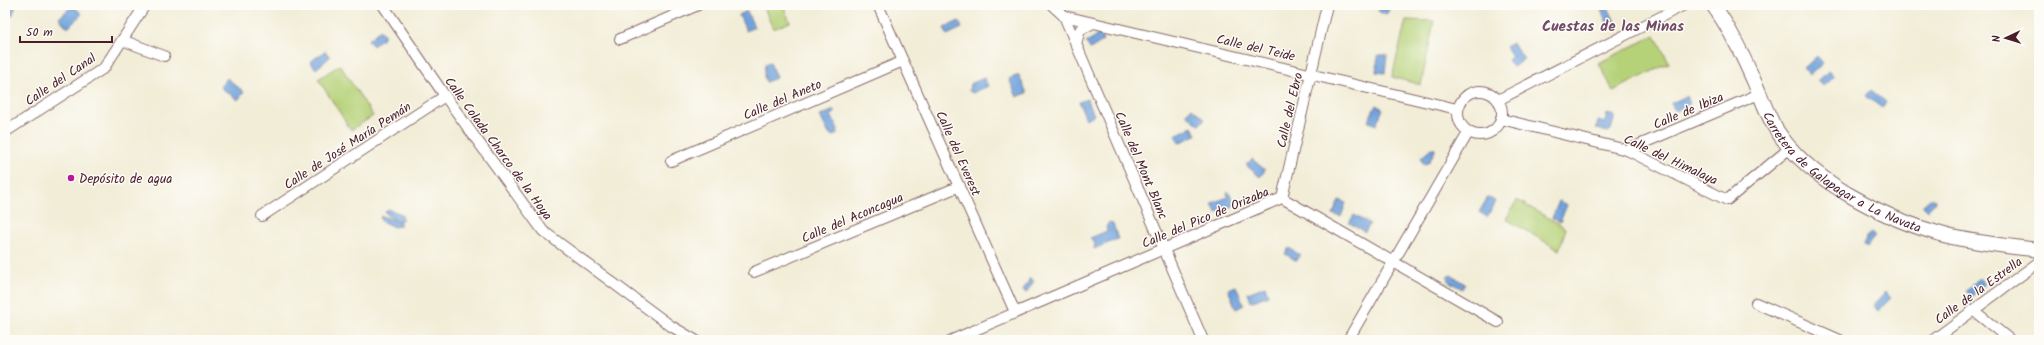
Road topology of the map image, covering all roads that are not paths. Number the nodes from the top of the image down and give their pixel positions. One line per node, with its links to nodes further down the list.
1 (145, 5): 11 (street, Calle del Canal)
2 (383, 5): 18 (street, Calle Colada Charco de la Hoya)
3 (698, 5): 12 (street)
4 (878, 5): 15 (street, Calle del Everest)
5 (1052, 5): 9 (street, Calle del Teide)
6 (1327, 5): 16 (street, Calle del Ebro)
7 (1684, 5): 19 (street)
8 (1712, 5): 17 (main road, Carretera de Galapagar a La Navata)
9 (1064, 16): 10 (street, Calle del Teide); 13 (street, Calle del Mont Blanc)
10 (1093, 23): 13 (street); 16 (street, Calle del Teide)
11 (122, 40): 14 (street); 22 (street, Calle del Canal)
12 (620, 40)
13 (1076, 44): 30 (street, Calle del Mont Blanc)
14 (164, 56)
15 (903, 62): 26 (street, Calle del Aneto); 27 (street, Calle del Everest)
16 (1310, 73): 20 (street, Calle del Teide); 28 (street, Calle del Ebro)
17 (1759, 94): 24 (main road, Carretera de Galapagar a La Navata); 25 (street, Calle de Ibiza)
18 (445, 96): 29 (street, Calle de José María Pemán); 39 (street, Calle Colada Charco de la Hoya)
19 (1498, 100): 20 (street); 21 (street)
20 (1458, 109): 23 (street)
21 (1501, 119): 23 (street); 25 (street, Calle del Himalaya)
22 (5, 132)
23 (1468, 133): 32 (street)
24 (1790, 148): 25 (street, Calle del Himalaya); 31 (main road, Carretera de Galapagar a La Navata)
25 (1627, 150)
26 (671, 161)
27 (960, 186): 34 (street, Calle del Aconcagua); 37 (street, Calle del Everest)
28 (1282, 198): 30 (street, Calle del Pico de Orizaba); 32 (street, Calle del Pico de Orizaba)
29 (262, 216)
30 (1164, 249): 37 (street, Calle del Pico de Orizaba); 41 (street, Calle del Mont Blanc)
31 (2039, 250)
32 (1394, 262): 38 (street, Calle del Pico de Orizaba); 42 (street)
33 (2039, 262): 36 (street, Calle de la Estrella)
34 (754, 272)
35 (1756, 303): 43 (street)
36 (1973, 310): 44 (street, Calle de la Estrella); 45 (street)
37 (1016, 312): 40 (street, Calle del Pico de Orizaba)
38 (1498, 322)
39 (695, 340)
40 (952, 340)
41 (1204, 340)
42 (1348, 340)
43 (1840, 340)
44 (1933, 340)
45 (2010, 340)

